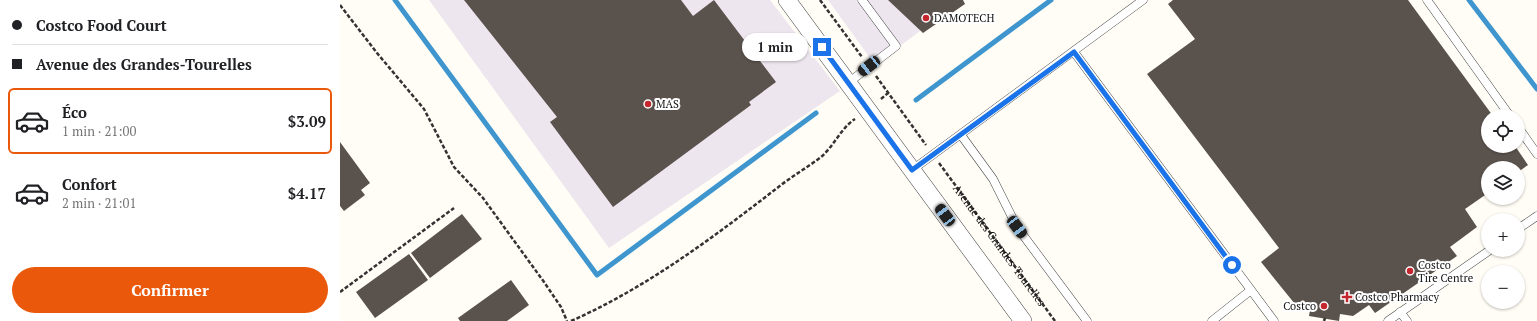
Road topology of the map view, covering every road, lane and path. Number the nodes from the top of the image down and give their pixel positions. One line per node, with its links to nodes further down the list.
1 (787, 0): 10 (street)
2 (820, 0): 8 (path)
3 (862, 0): 10 (lane)
4 (1143, 0): 7 (lane)
5 (1427, 0): 12 (lane)
6 (340, 5): 27 (path)
7 (1074, 52): 14 (lane); 24 (lane)
8 (864, 59)
9 (873, 72): 11 (path)
10 (848, 83): 13 (street)
11 (888, 93): 13 (path); 16 (path)
12 (1505, 109)
13 (869, 111): 19 (street); 28 (path)
14 (961, 135): 19 (lane); 31 (lane)
15 (1525, 137): 17 (lane)
16 (923, 140)
17 (1537, 154)
18 (944, 169): 30 (path, Avenue des Grandes-Tourelles)
19 (912, 170): 29 (street)
20 (454, 208): 25 (path)
21 (1537, 216): 22 (lane)
22 (1525, 224)
23 (1481, 256): 26 (lane)
24 (1251, 290): 32 (lane); 33 (lane)
25 (340, 292)
26 (1400, 312): 34 (lane); 35 (lane)
27 (567, 321)
28 (571, 321)
29 (1023, 321)
30 (1055, 321)
31 (1087, 321)
32 (1212, 321)
33 (1274, 321)
34 (1388, 321)
35 (1407, 321)

